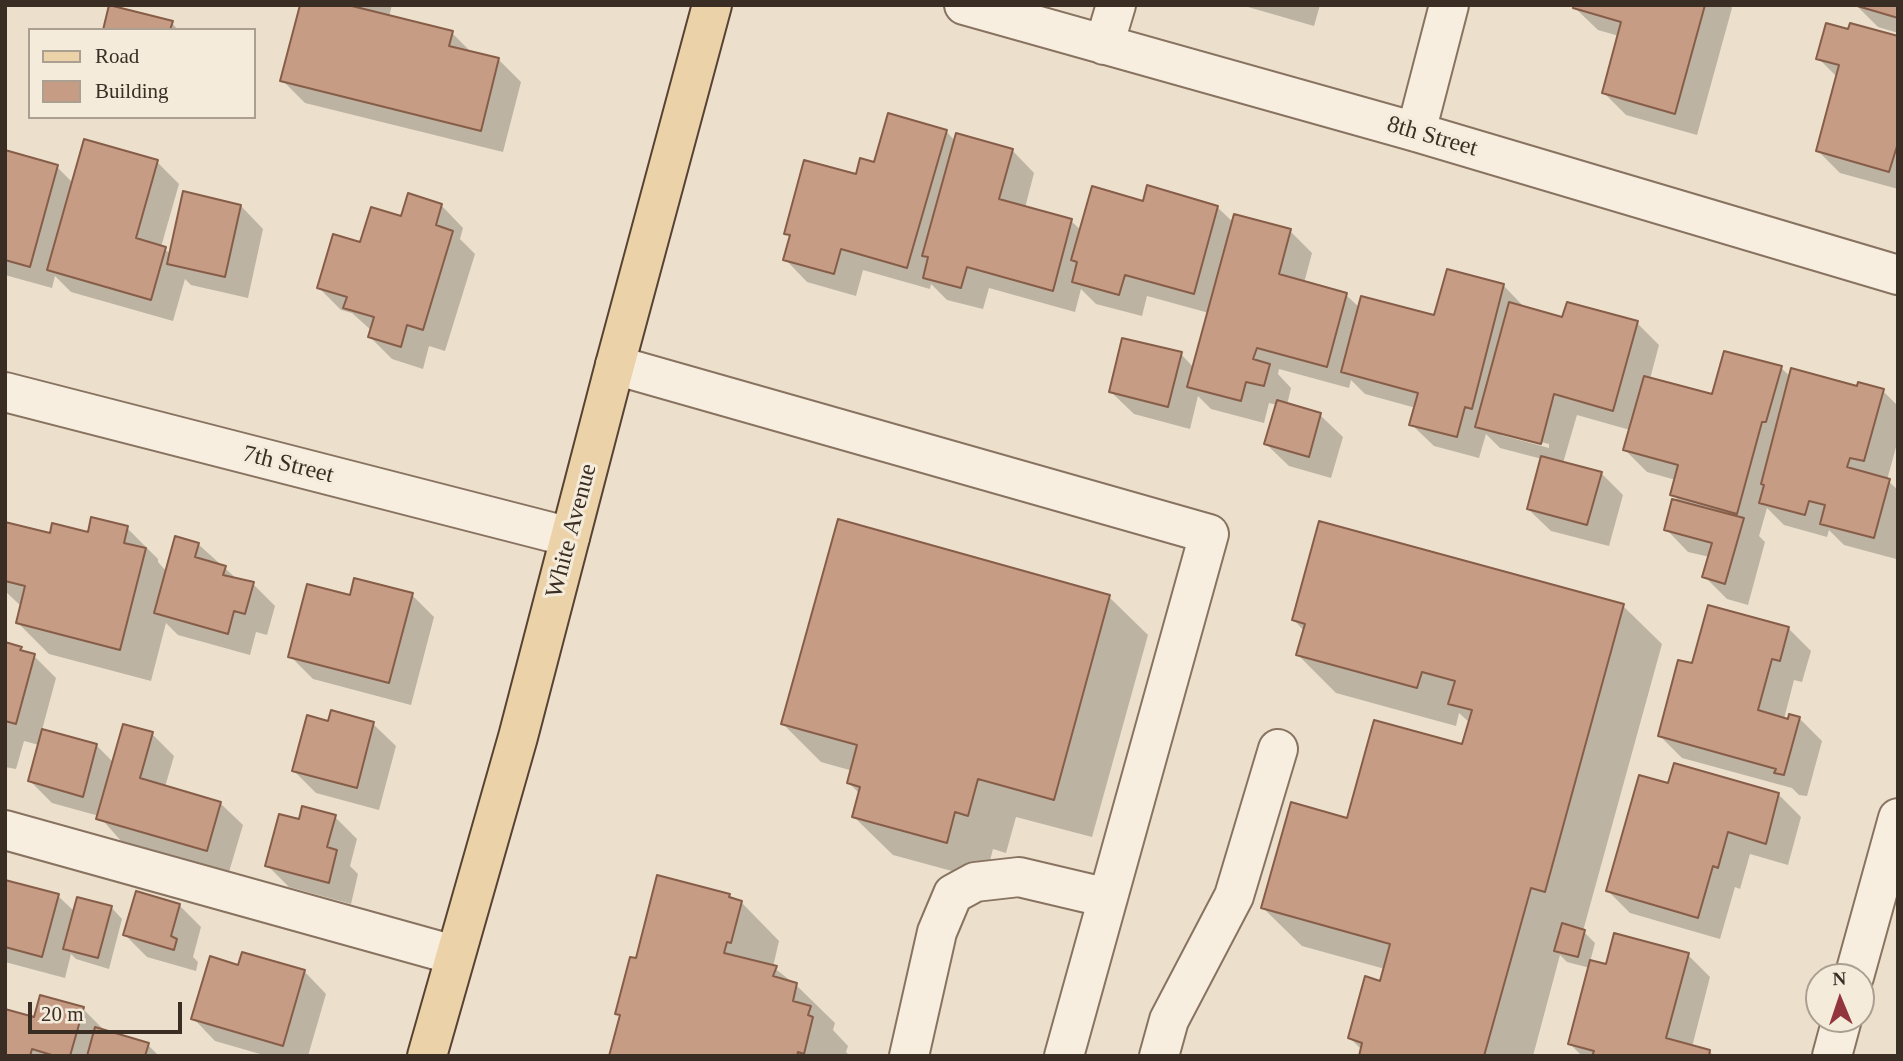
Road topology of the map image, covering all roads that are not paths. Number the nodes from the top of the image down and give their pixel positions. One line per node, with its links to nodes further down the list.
1 (712, 5): 8 (main road, White Avenue)
2 (964, 5): 5 (street, 8th Street)
3 (1115, 5): 5 (street)
4 (1449, 5): 6 (street)
5 (1104, 45): 6 (street, 8th Street)
6 (1416, 132): 7 (street, 8th Street)
7 (1898, 275)
8 (615, 365): 10 (main road, White Avenue); 14 (street)
9 (5, 392): 10 (street, 7th Street)
10 (570, 537): 15 (main road, White Avenue)
11 (1278, 748): 21 (street)
12 (1898, 818): 16 (street)
13 (5, 830): 15 (street)
14 (1108, 898): 19 (street); 20 (street)
15 (454, 955): 18 (main road, White Avenue)
16 (1858, 963)
17 (1838, 1033): 22 (street)
18 (427, 1056)
19 (909, 1056)
20 (1064, 1056)
21 (1159, 1056)
22 (1832, 1056)

